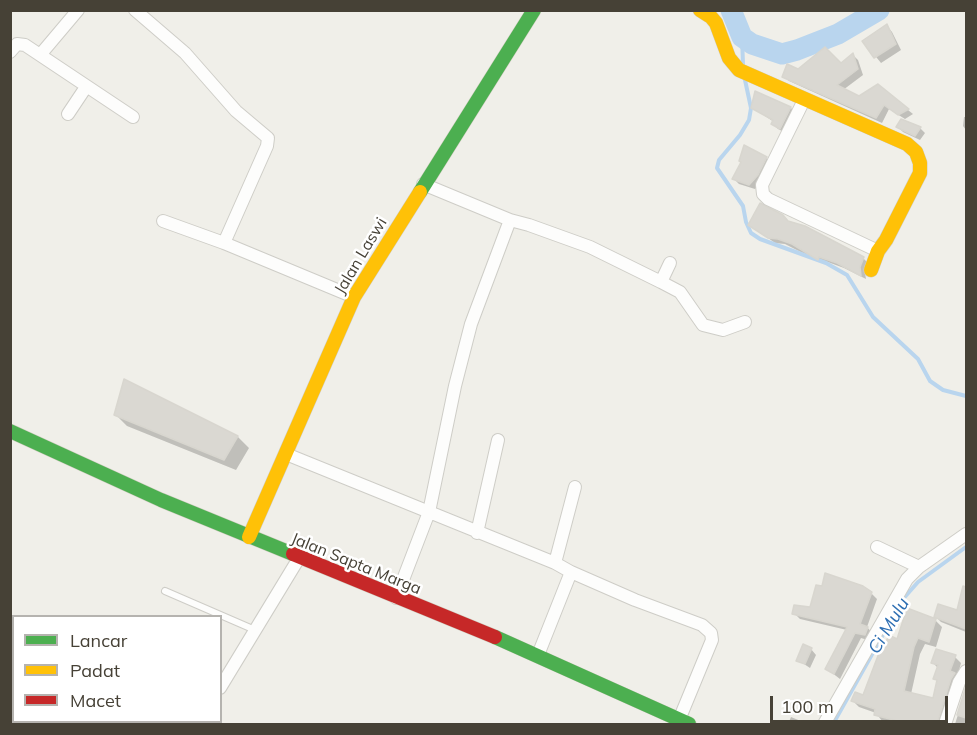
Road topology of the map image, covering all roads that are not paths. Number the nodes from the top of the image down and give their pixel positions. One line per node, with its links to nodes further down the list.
1 (78, 10): 6 (street)
2 (135, 10): 14 (street)
3 (534, 10): 11 (street, Jalan Laswi)
4 (700, 10): 8 (street)
5 (10, 52): 6 (street)
6 (40, 56): 7 (street)
7 (86, 87): 9 (street); 10 (street)
8 (804, 100): 15 (street); 15 (street)
9 (68, 114)
10 (133, 117)
11 (423, 184): 12 (street); 19 (street, Jalan Laswi)
12 (510, 220): 18 (street); 25 (street)
13 (163, 221): 14 (street)
14 (224, 243): 19 (street)
15 (878, 251): 17 (street)
16 (670, 263): 18 (street)
17 (871, 270)
18 (661, 282): 20 (street)
19 (354, 297): 23 (street, Jalan Laswi)
20 (745, 322)
21 (10, 431): 28 (street, Jalan Sapta Marga)
22 (498, 440): 26 (street)
23 (286, 454): 25 (street); 28 (street, Jalan Laswi)
24 (575, 487): 31 (street)
25 (429, 513): 26 (street); 35 (street)
26 (477, 532): 31 (street)
27 (966, 534): 32 (street)
28 (249, 537): 30 (street, Jalan Sapta Marga)
29 (877, 548): 32 (street)
30 (299, 558): 35 (street, Jalan Sapta Marga); 38 (street)
31 (555, 563): 33 (street)
32 (919, 567): 43 (street)
33 (571, 572): 39 (street); 42 (street)
34 (165, 591): 36 (lane)
35 (396, 597): 39 (street, Jalan Sapta Marga)
36 (220, 615)
37 (222, 616): 38 (lane)
38 (255, 630): 41 (street)
39 (538, 655): 42 (street, Jalan Sapta Marga)
40 (966, 671): 44 (street)
41 (222, 685)
42 (684, 722)
43 (824, 724)
44 (945, 724)

